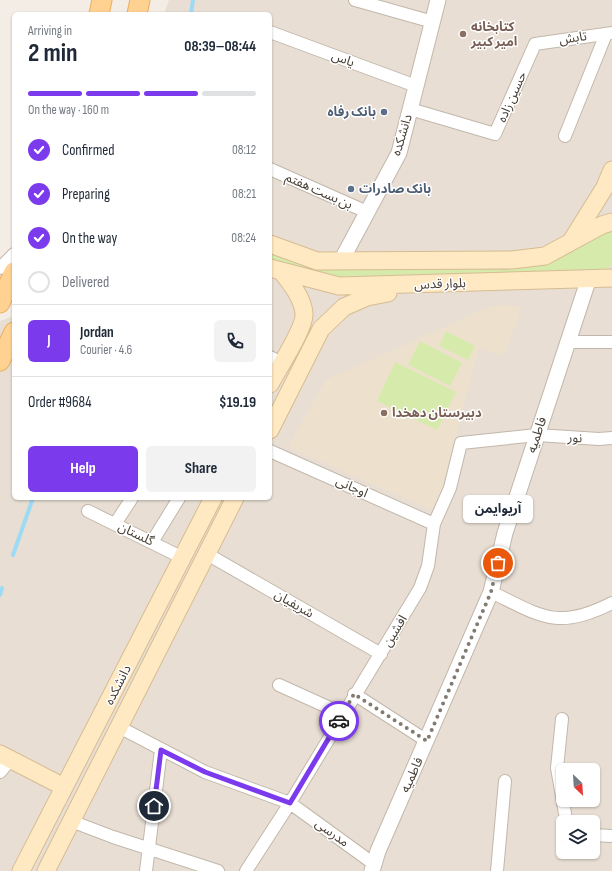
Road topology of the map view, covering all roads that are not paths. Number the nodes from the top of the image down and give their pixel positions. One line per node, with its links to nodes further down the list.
1 (102, 0): 5 (main road)
2 (140, 0): 6 (main road)
3 (355, 0): 7 (street)
4 (438, 0): 7 (street, دانشکده)
5 (99, 12)
6 (137, 12)
7 (433, 22): 11 (street, دانشکده)
8 (272, 33): 11 (street, یاس)
9 (609, 33): 10 (street, تابش); 13 (street)
10 (535, 44): 12 (street, حسین زاده)
11 (416, 86): 12 (street, دانشکده)
12 (410, 109): 16 (street, دانشکده)
13 (565, 136)
14 (272, 170): 16 (street, بن بست هفتم)
15 (612, 170): 18 (main road)
16 (367, 212): 21 (street, دانشکده)
17 (612, 222): 18 (main road, بلوار قدس)
18 (569, 244): 21 (main road, بلوار قدس)
19 (272, 245): 21 (main road, بلوار قدس)
20 (12, 256): 22 (street)
21 (341, 261)
22 (0, 268)
23 (276, 270): 28 (main road, بلوار قدس); 33 (main road)
24 (612, 271): 26 (main road)
25 (12, 277): 29 (main road)
26 (589, 278): 27 (main road, بلوار قدس); 28 (main road, بلوار قدس); 31 (street, فاطمیه)
27 (612, 278)
28 (433, 284): 36 (main road)
29 (0, 304)
30 (12, 336): 34 (main road)
31 (568, 342): 32 (street); 37 (street, فاطمیه)
32 (612, 342)
33 (275, 360): 35 (main road)
34 (0, 361)
35 (272, 374)
36 (272, 426)
37 (537, 435): 38 (street, نور); 39 (street, نور); 51 (street, فاطمیه)
38 (612, 438)
39 (461, 443): 47 (street, افشین)
40 (272, 452): 47 (street, اوجانی)
41 (131, 500): 46 (street)
42 (178, 500): 48 (street)
43 (212, 500): 50 (main road, دانشکده)
44 (234, 500): 49 (main road, دانشکده)
45 (88, 511): 46 (street, گلستان)
46 (115, 524): 48 (street, گلستان)
47 (434, 524): 53 (street, افشین)
48 (152, 542): 50 (street, گلستان)
49 (207, 554): 53 (street, شریفیان); 58 (main road, دانشکده)
50 (183, 558): 64 (main road, دانشکده)
51 (491, 592): 52 (street); 59 (street, فاطمیه)
52 (612, 603)
53 (381, 654): 55 (street, افشین)
54 (280, 685): 56 (street)
55 (354, 694): 56 (street, افشین); 59 (street)
56 (343, 714): 65 (street, افشین)
57 (562, 719): 66 (street)
58 (119, 727): 60 (street, مدرسی); 67 (main road, دانشکده)
59 (427, 741): 71 (street, فاطمیه)
60 (161, 750): 65 (street, مدرسی); 70 (street)
61 (5, 756): 62 (street); 64 (main road)
62 (0, 772)
63 (505, 782): 77 (street)
64 (64, 787): 72 (main road, دانشکده)
65 (290, 803): 71 (street, مدرسی); 76 (street)
66 (565, 815)
67 (71, 821): 70 (street); 73 (main road, دانشکده)
68 (600, 836): 69 (street)
69 (612, 836)
70 (149, 849): 74 (street); 75 (street)
71 (373, 868)
72 (21, 871)
73 (46, 871)
74 (146, 871)
75 (218, 871)
76 (246, 871)
77 (497, 871)

